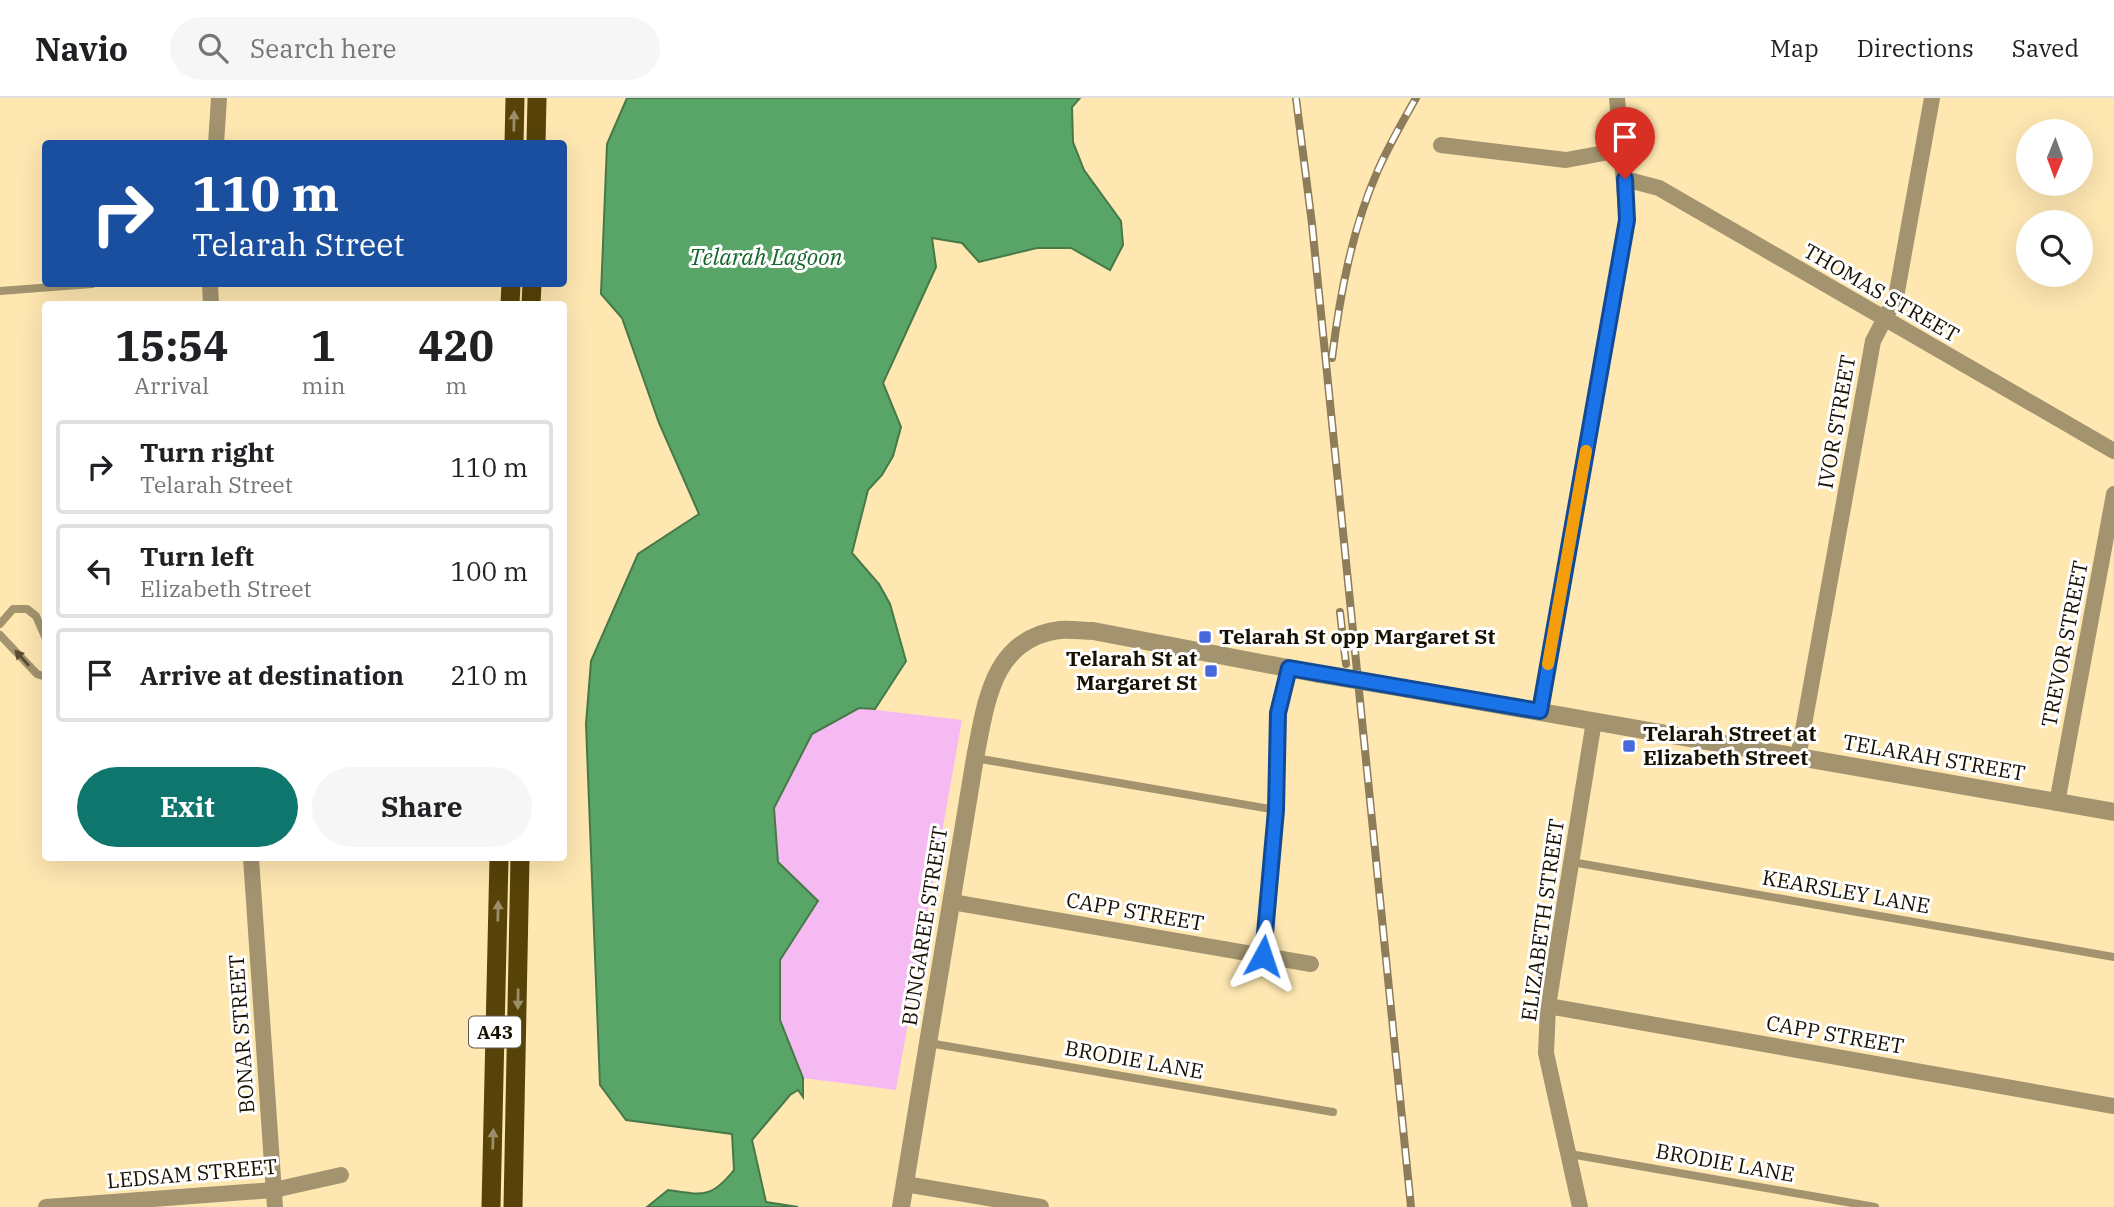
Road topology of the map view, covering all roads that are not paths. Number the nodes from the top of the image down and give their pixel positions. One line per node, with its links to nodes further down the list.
1 (219, 98): 6 (street)
2 (515, 98): 7 (highway, one-way to 2)
3 (537, 98): 8 (highway)
4 (1617, 98): 10 (street)
5 (1932, 98): 14 (street, IVOR STREET)
6 (216, 140)
7 (514, 140)
8 (536, 140)
9 (1441, 145): 10 (street)
10 (1620, 150): 11 (street)
11 (1625, 179): 14 (street, THOMAS STREET); 23 (street)
12 (53, 287): 13 (lane)
13 (0, 291)
14 (1884, 320): 15 (street, THOMAS STREET); 26 (street, IVOR STREET)
15 (2114, 451)
16 (2114, 494): 27 (street, TREVOR STREET)
17 (0, 624): 18 (lane)
18 (42, 630)
19 (0, 635): 22 (lane, one-way to 19)
20 (1007, 656): 21 (street, TELARAH STREET); 25 (street, BUNGAREE STREET)
21 (1289, 668): 23 (street, TELARAH STREET, bridge); 28 (street)
22 (42, 676)
23 (1540, 711): 24 (street, TELARAH STREET)
24 (1594, 722): 26 (street, TELARAH STREET); 33 (street, ELIZABETH STREET)
25 (975, 758): 28 (lane); 34 (street, BUNGAREE STREET)
26 (1798, 758): 27 (street, TELARAH STREET)
27 (2057, 803): 29 (street, TELARAH STREET)
28 (1276, 810): 35 (street)
29 (2114, 813)
30 (251, 861): 45 (street, BONAR STREET)
31 (499, 861): 48 (highway, A43, one-way to 31)
32 (520, 861): 49 (highway, A43, one-way to 49)
33 (1572, 862): 36 (lane, KEARSLEY LANE); 38 (street, ELIZABETH STREET)
34 (952, 902): 35 (street, CAPP STREET); 39 (street, BUNGAREE STREET)
35 (1263, 956): 37 (street, CAPP STREET)
36 (2114, 957)
37 (1311, 964)
38 (1548, 1006): 40 (street, CAPP STREET); 42 (street, ELIZABETH STREET)
39 (929, 1043): 41 (lane, BRODIE LANE); 44 (street, BUNGAREE STREET)
40 (2114, 1106)
41 (1333, 1112)
42 (1570, 1154): 52 (street, ELIZABETH STREET); 53 (lane, BRODIE LANE)
43 (341, 1175): 45 (street, LEDSAM STREET)
44 (905, 1184): 50 (street, BUNGAREE STREET); 51 (street)
45 (274, 1190): 46 (street, LEDSAM STREET); 47 (street, BONAR STREET)
46 (46, 1207)
47 (275, 1207)
48 (491, 1207)
49 (513, 1207)
50 (901, 1207)
51 (1041, 1207)
52 (1580, 1207)
53 (1875, 1207)

